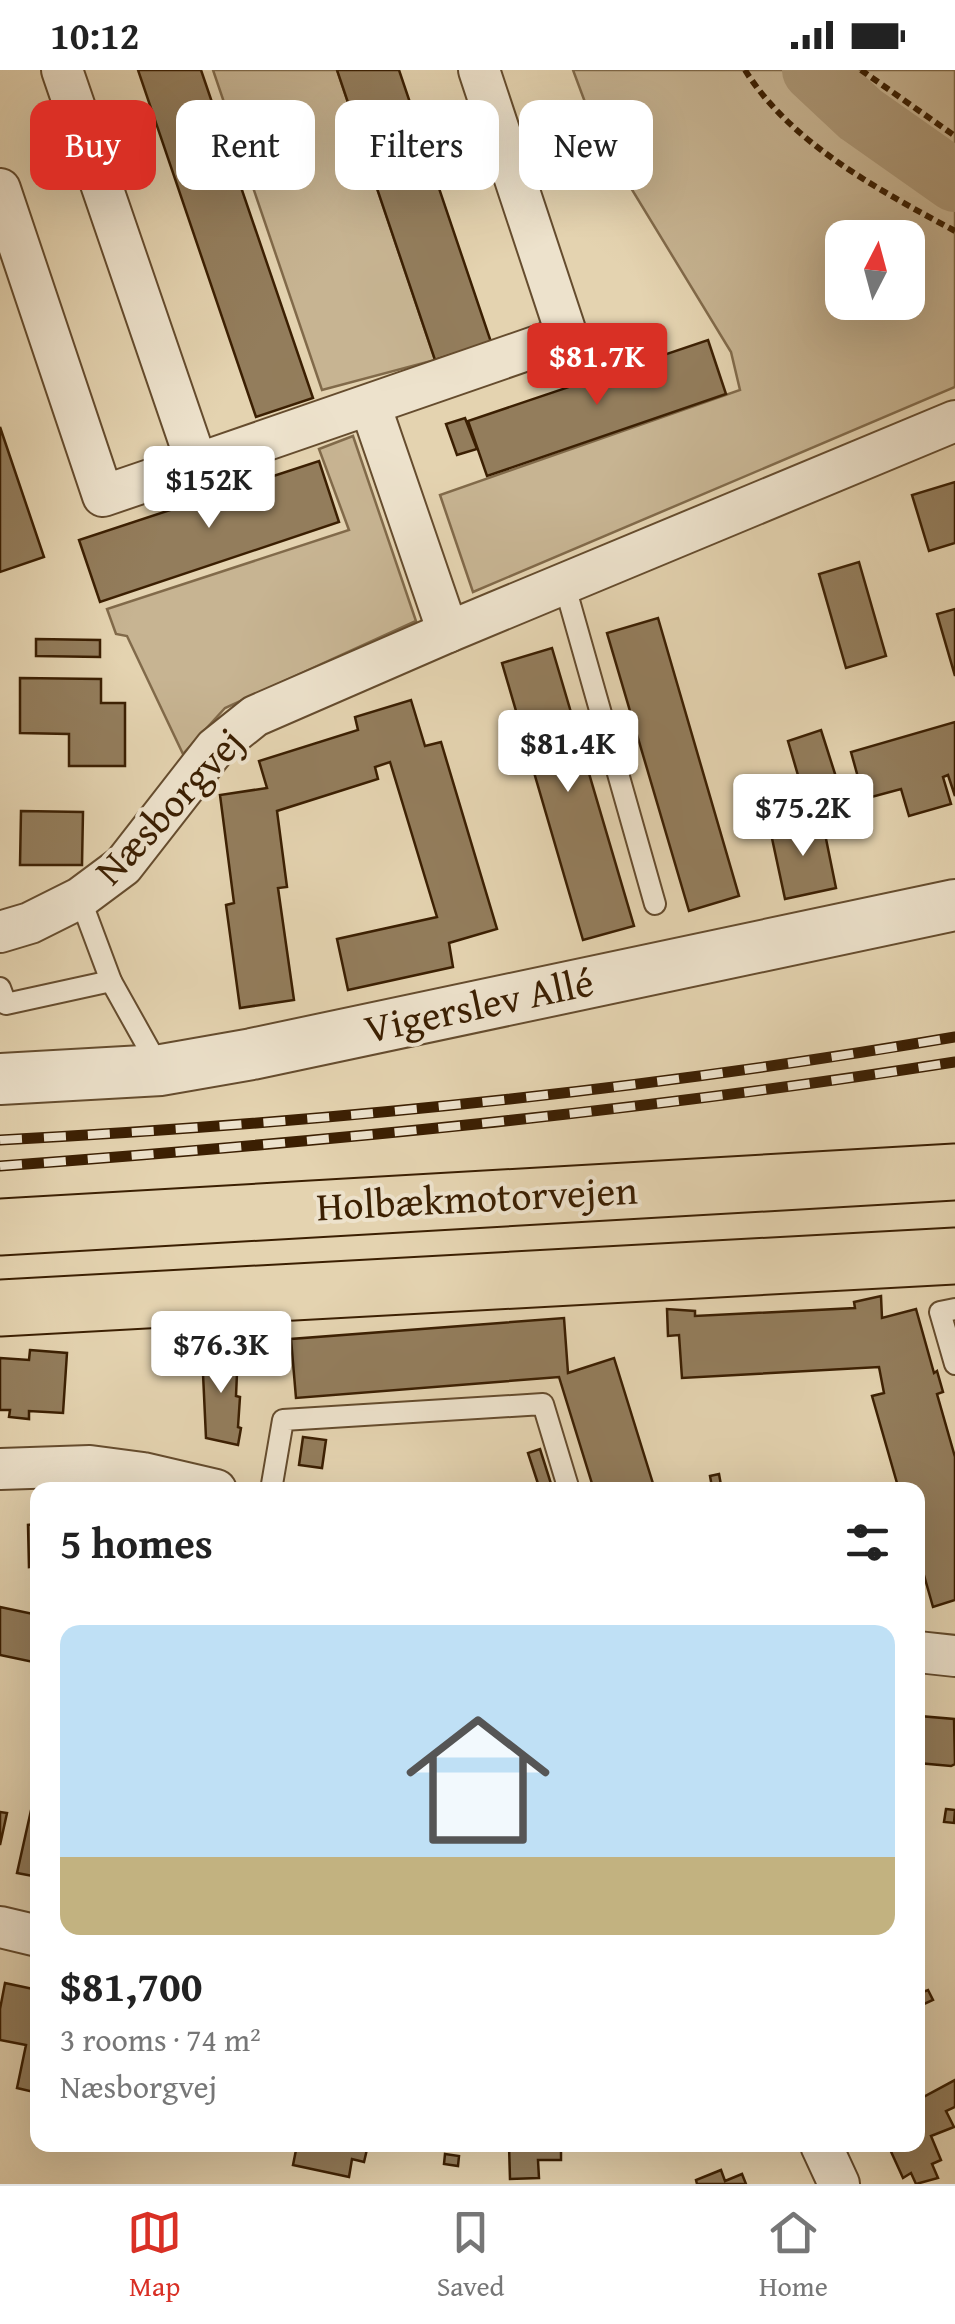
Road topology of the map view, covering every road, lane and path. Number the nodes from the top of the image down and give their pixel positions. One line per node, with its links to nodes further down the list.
1 (62, 70): 10 (street)
2 (479, 70): 8 (street)
3 (745, 70): 7 (path)
4 (861, 70): 5 (path)
5 (955, 136)
6 (0, 189): 10 (street)
7 (955, 231)
8 (370, 405): 10 (street); 12 (street)
9 (955, 421): 11 (street, Næsborgvej)
10 (198, 464)
11 (564, 584): 12 (street, Næsborgvej); 14 (lane)
12 (448, 632): 13 (street, Næsborgvej)
13 (80, 898): 16 (street, Næsborgvej); 17 (lane)
14 (654, 904)
15 (955, 905): 19 (street, Vigerslev Allé)
16 (0, 932)
17 (111, 982): 18 (lane); 19 (lane)
18 (0, 988)
19 (161, 1070): 20 (street, Vigerslev Allé)
20 (0, 1079)
21 (955, 1172): 22 (main road, Holbækmotorvejen)
22 (0, 1227)
23 (955, 1256): 24 (main road, Holbækmotorvejen)
24 (0, 1308)
25 (955, 1309): 26 (lane)
26 (955, 1364)
27 (0, 1469): 28 (street)
28 (182, 1482)
29 (272, 1482): 30 (lane)
30 (567, 1482)
31 (925, 1653): 32 (street)
32 (955, 1656)
33 (0, 1928): 34 (street)
34 (30, 1934)
35 (824, 2152): 36 (street)
36 (838, 2184)

